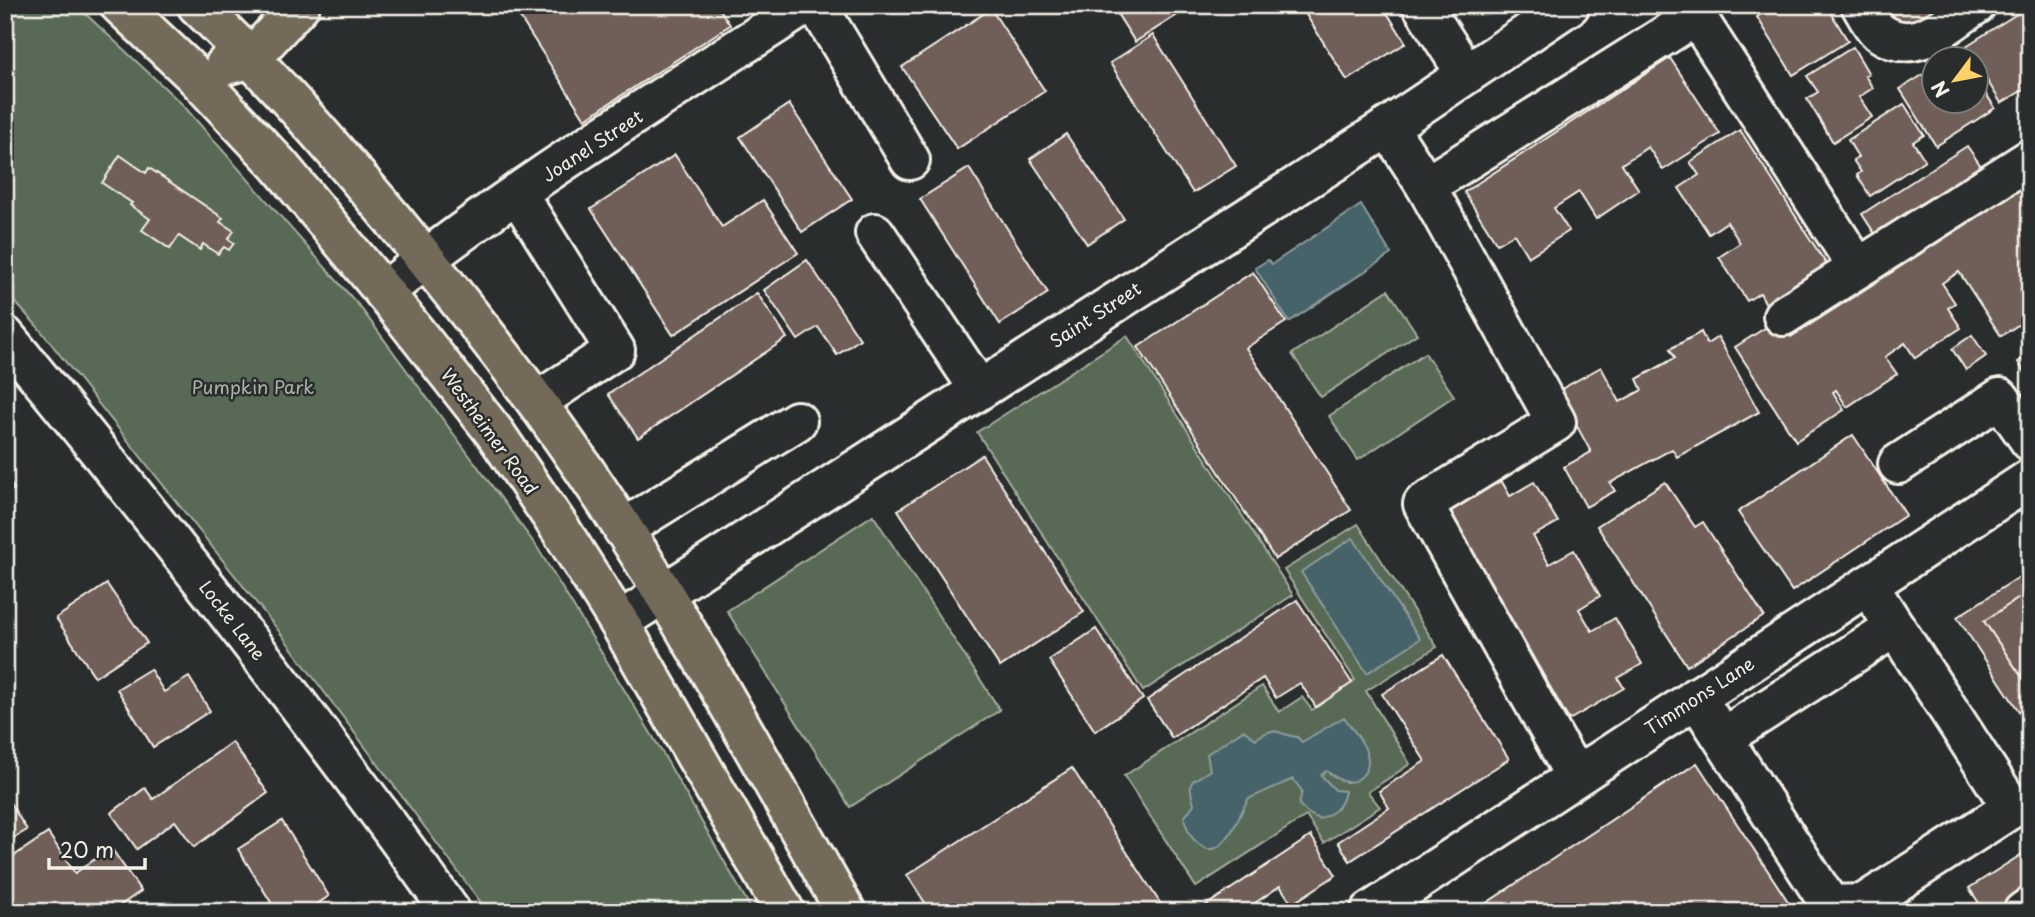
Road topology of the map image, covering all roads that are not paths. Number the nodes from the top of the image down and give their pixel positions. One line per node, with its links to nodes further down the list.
1 (121, 5): 12 (main road, Westheimer Road)
2 (300, 5): 11 (main road)
3 (805, 5): 18 (street, Joanel Street)
4 (817, 5): 16 (street)
5 (1422, 5): 13 (street)
6 (1570, 5): 13 (street, Saint Street)
7 (1861, 5): 8 (street)
8 (1976, 5)
9 (212, 10): 11 (main road); 12 (main road)
10 (1692, 10): 17 (street); 21 (street)
11 (250, 59): 12 (main road); 20 (main road)
12 (192, 74): 22 (main road, Westheimer Road)
13 (1466, 74): 14 (street, Saint Street)
14 (1388, 127): 17 (street); 25 (street, Saint Street)
15 (2030, 159): 21 (street)
16 (910, 160)
17 (1426, 186): 38 (street)
18 (517, 193): 20 (street, Joanel Street); 26 (street)
19 (875, 233): 25 (street)
20 (425, 259): 22 (street, Joanel Street); 26 (main road)
21 (1858, 268): 23 (street)
22 (384, 292): 34 (main road, Westheimer Road)
23 (1783, 316)
24 (5, 336): 41 (street, Locke Lane)
25 (979, 389): 33 (street, Saint Street)
26 (538, 401): 31 (main road)
27 (797, 421): 31 (street)
28 (2030, 441): 29 (street)
29 (1898, 464)
30 (2030, 479): 32 (street, Timmons Lane)
31 (623, 529): 33 (main road)
32 (1868, 585): 35 (street); 36 (street, Timmons Lane)
33 (665, 595): 34 (street, Saint Street); 39 (main road)
34 (619, 622): 42 (main road, Westheimer Road)
35 (1895, 627): 37 (street); 37 (street)
36 (1696, 697): 37 (street); 38 (street, Timmons Lane)
37 (1724, 737)
38 (1575, 776): 44 (street, Timmons Lane)
39 (840, 901): 43 (main road)
40 (2030, 907): 45 (street)
41 (451, 912)
42 (785, 912)
43 (792, 912)
44 (1370, 912)
45 (2023, 912)

